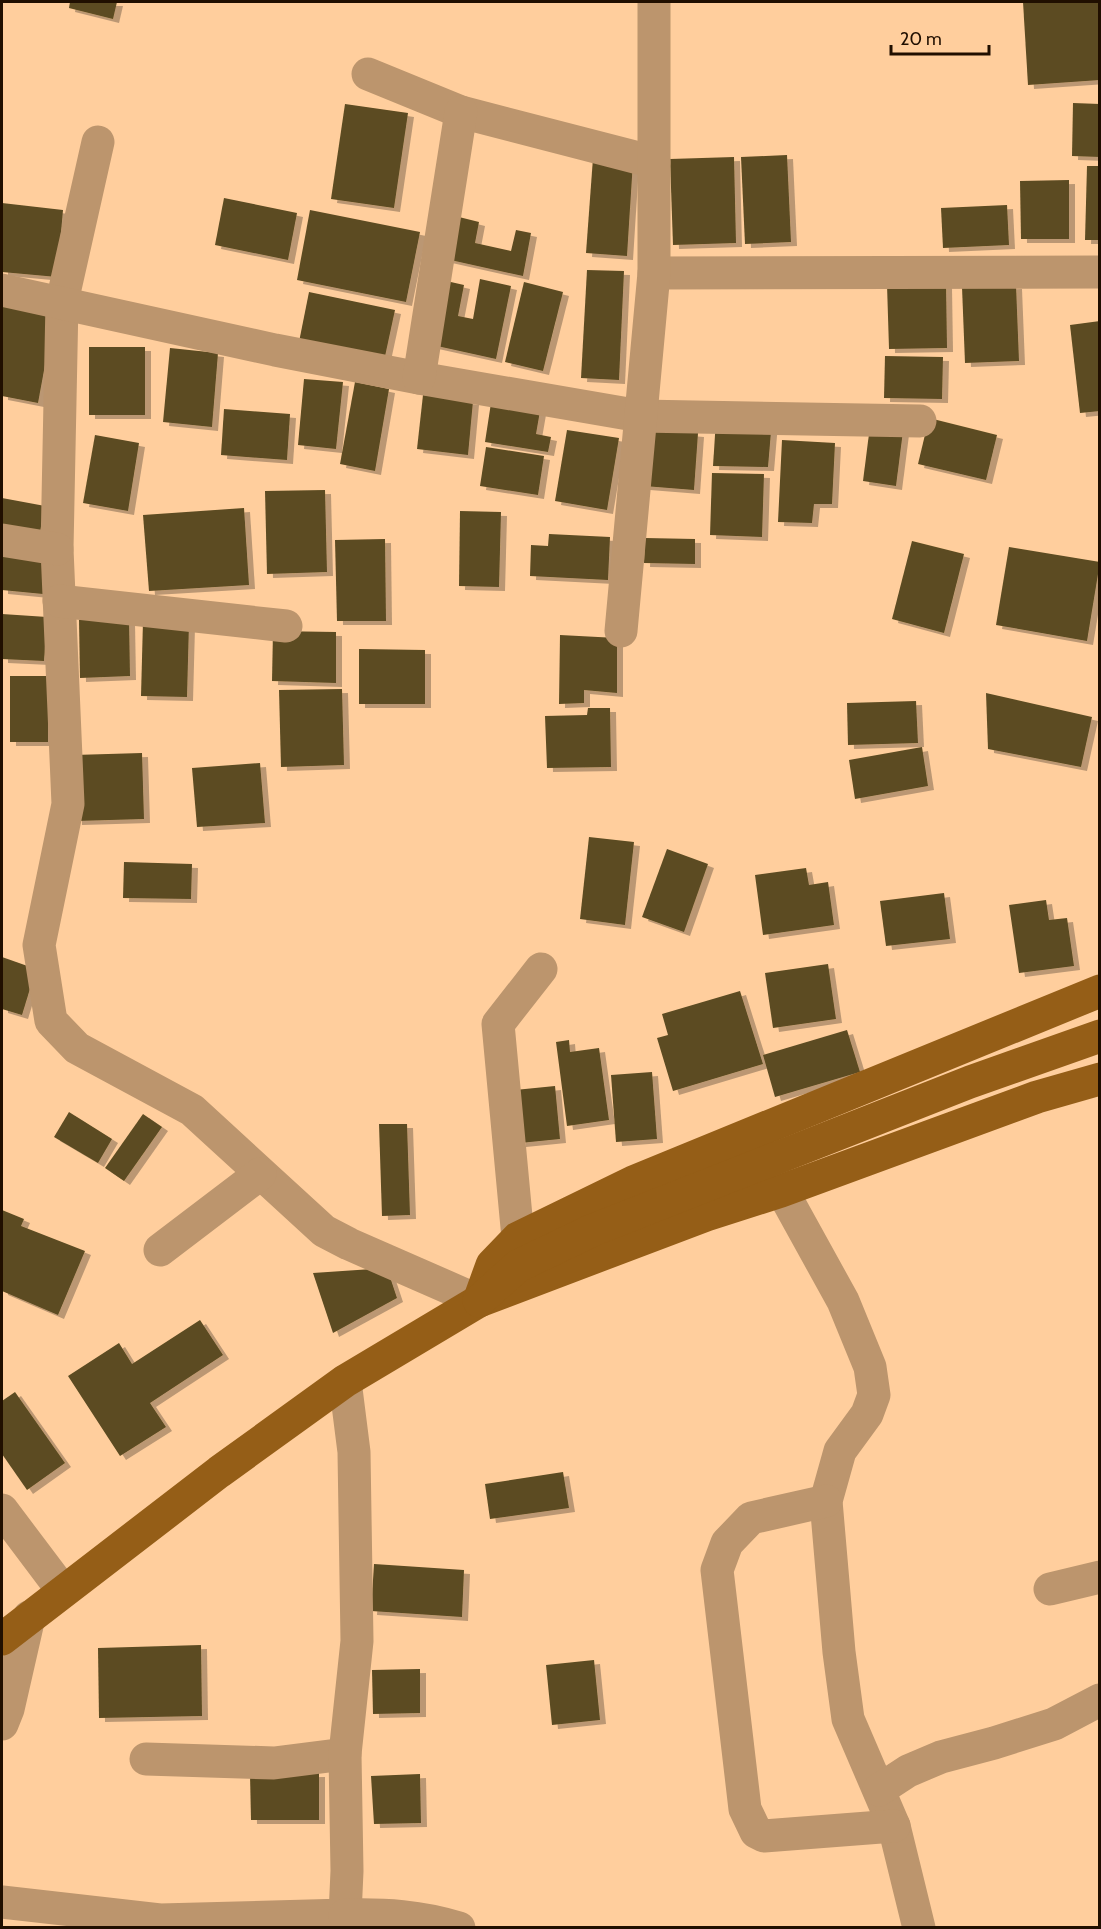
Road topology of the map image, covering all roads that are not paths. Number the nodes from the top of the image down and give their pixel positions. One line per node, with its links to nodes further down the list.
1 (654, 2): 5 (street)
2 (368, 74): 3 (street)
3 (461, 112): 5 (street); 10 (street)
4 (98, 142): 9 (street)
5 (654, 162): 7 (street)
6 (1100, 272): 7 (street)
7 (654, 273): 11 (street)
8 (2, 290): 9 (street)
9 (62, 302): 10 (street); 14 (street)
10 (419, 378): 11 (street)
11 (640, 416): 12 (street); 17 (street)
12 (920, 422)
13 (2, 540): 14 (street)
14 (57, 549): 15 (street)
15 (58, 601): 16 (street); 23 (street)
16 (286, 626)
17 (621, 631)
18 (541, 969): 25 (street)
19 (1100, 991): 22 (main road)
20 (1100, 1036): 27 (main road, bridge)
21 (1100, 1079): 24 (main road)
22 (752, 1133): 24 (street); 25 (main road)
23 (260, 1174): 26 (street); 27 (street)
24 (781, 1191): 27 (main road); 29 (street)
25 (518, 1238): 27 (main road)
26 (160, 1250)
27 (479, 1301): 28 (main road)
28 (345, 1381): 33 (main road); 38 (street)
29 (826, 1502): 40 (street); 41 (street)
30 (2, 1510): 33 (street)
31 (1100, 1577): 32 (street)
32 (1050, 1588)
33 (63, 1591): 34 (main road)
34 (29, 1617): 35 (main road); 37 (street)
35 (2, 1639)
36 (1100, 1700): 40 (street)
37 (2, 1724)
38 (345, 1754): 39 (street); 43 (street)
39 (146, 1760)
40 (879, 1790): 41 (street)
41 (894, 1826): 45 (street)
42 (2, 1902): 43 (street)
43 (345, 1915): 44 (street)
44 (459, 1928)
45 (919, 1928)

